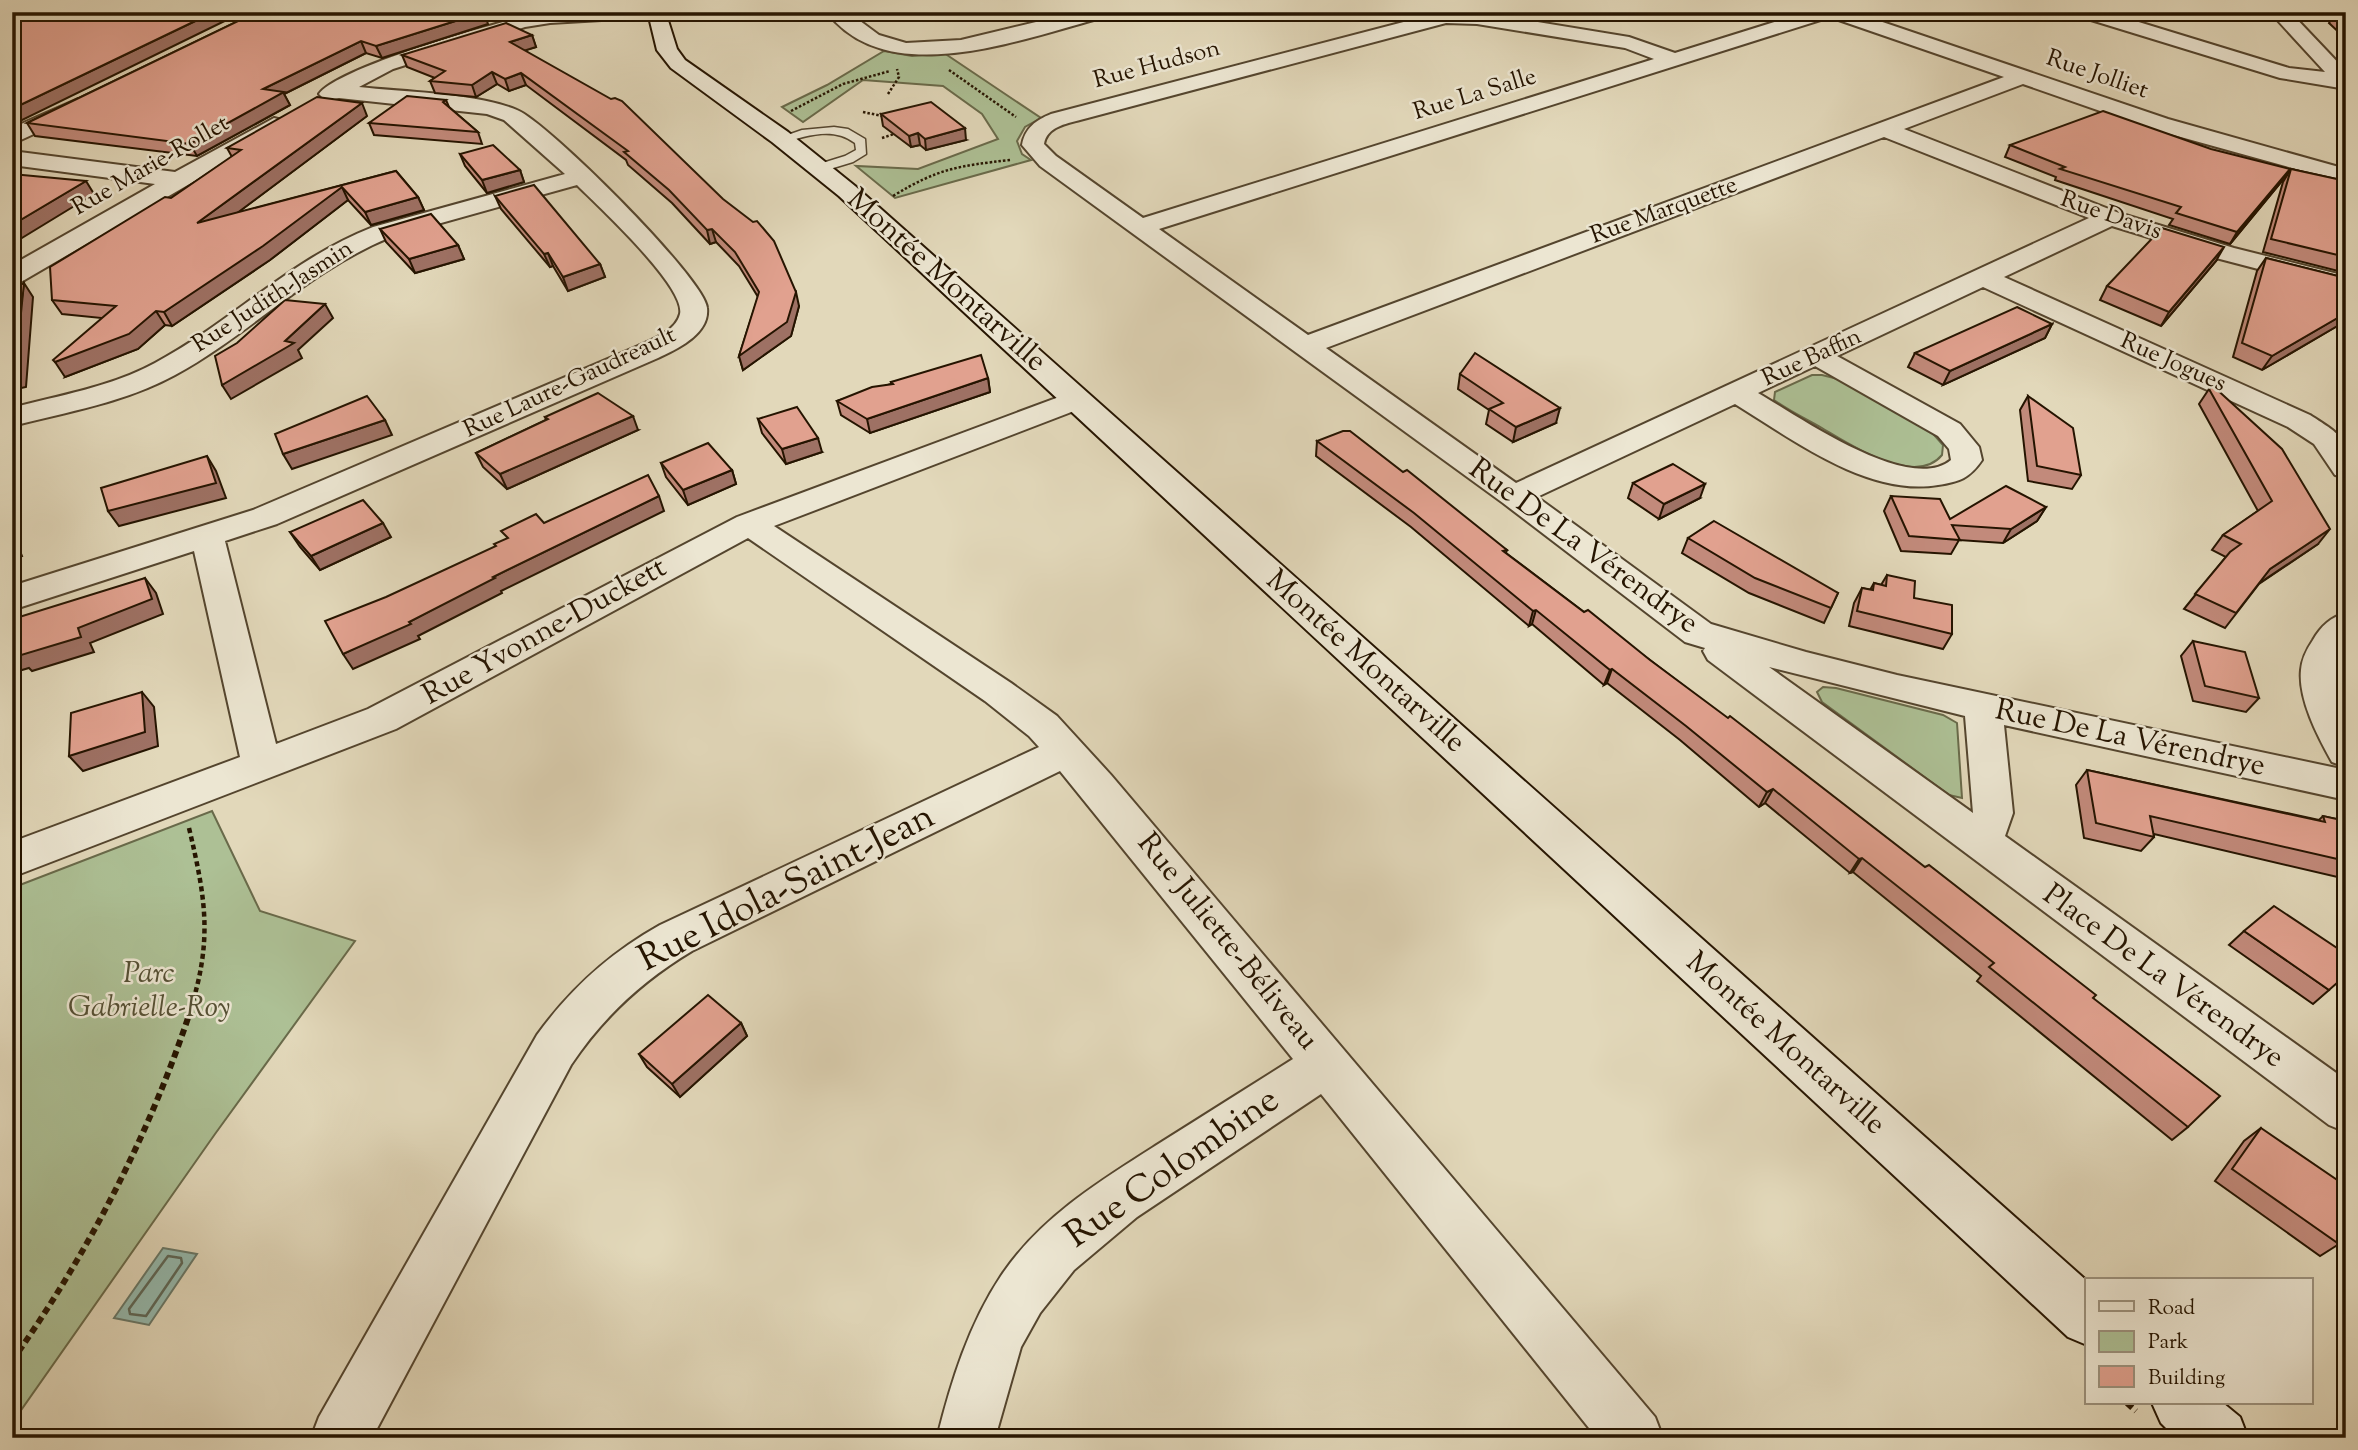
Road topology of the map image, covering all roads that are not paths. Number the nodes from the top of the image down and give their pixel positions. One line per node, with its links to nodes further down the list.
1 (636, 12): 9 (street)
2 (648, 12): 17 (street, Montée Montarville)
3 (836, 12): 8 (street)
4 (1826, 12): 10 (street, Rue La Salle)
5 (1834, 12): 11 (street, Rue Jolliet)
6 (2085, 12): 12 (street)
7 (2279, 12): 12 (street)
8 (1087, 14)
9 (519, 17): 22 (street, Rue Laure-Gaudreault)
10 (1675, 60): 18 (street, Rue Hudson); 25 (street, Rue La Salle)
11 (2024, 77): 15 (street, Rue Marquette); 21 (street, Rue Jolliet)
12 (2345, 82)
13 (96, 95): 16 (street)
14 (296, 113): 23 (street, Rue Marie-Rollet)
15 (1884, 129): 24 (street, Rue Davis); 29 (street, Rue Marquette)
16 (12, 137)
17 (782, 139): 20 (street, Montée Montarville); 20 (lane)
18 (1038, 143): 25 (street, Rue De La Vérendrye)
19 (12, 158): 23 (street)
20 (820, 168): 32 (street, Montée Montarville)
21 (2346, 176)
22 (579, 177): 33 (street, Rue Judith-Jasmin); 37 (street, Rue Laure-Gaudreault)
23 (181, 180): 26 (street, Rue Marie-Rollet)
24 (2109, 218): 27 (street, Rue Baffin); 28 (street, Rue Davis)
25 (1140, 227): 29 (street, Rue De La Vérendrye)
26 (12, 276)
27 (1985, 278): 30 (street, Rue Baffin); 34 (street, Rue Jogues)
28 (2346, 284)
29 (1305, 346): 35 (street, Rue De La Vérendrye)
30 (1817, 356): 31 (street, Rue Baffin); 31 (street)
31 (1737, 393): 35 (street, Rue Baffin)
32 (1077, 400): 36 (street, Rue Yvonne-Duckett); 50 (street, Montée Montarville)
33 (12, 417)
34 (2346, 468)
35 (1514, 496): 40 (street, Rue De La Vérendrye)
36 (749, 524): 42 (street, Rue Juliette-Béliveau); 44 (street, Rue Yvonne-Duckett)
37 (207, 537): 38 (street, Rue Laure-Gaudreault); 44 (street)
38 (12, 598)
39 (2346, 625): 43 (street)
40 (1698, 633): 41 (street, Rue De La Vérendrye); 46 (street, Place De La Vérendrye)
41 (1983, 707): 45 (street, Rue De La Vérendrye); 46 (street)
42 (1066, 751): 48 (street, Rue Juliette-Béliveau); 52 (street, Rue Idola-Saint-Jean)
43 (2346, 752)
44 (262, 766): 47 (street, Rue Yvonne-Duckett)
45 (2346, 785)
46 (1982, 843): 49 (street, Place De La Vérendrye)
47 (12, 860)
48 (1326, 1064): 53 (street, Rue Colombine); 54 (street, Rue Juliette-Béliveau)
49 (2346, 1109)
50 (2085, 1316)
51 (2181, 1404): 55 (street)
52 (340, 1438)
53 (966, 1438)
54 (1634, 1438)
55 (2219, 1438)

